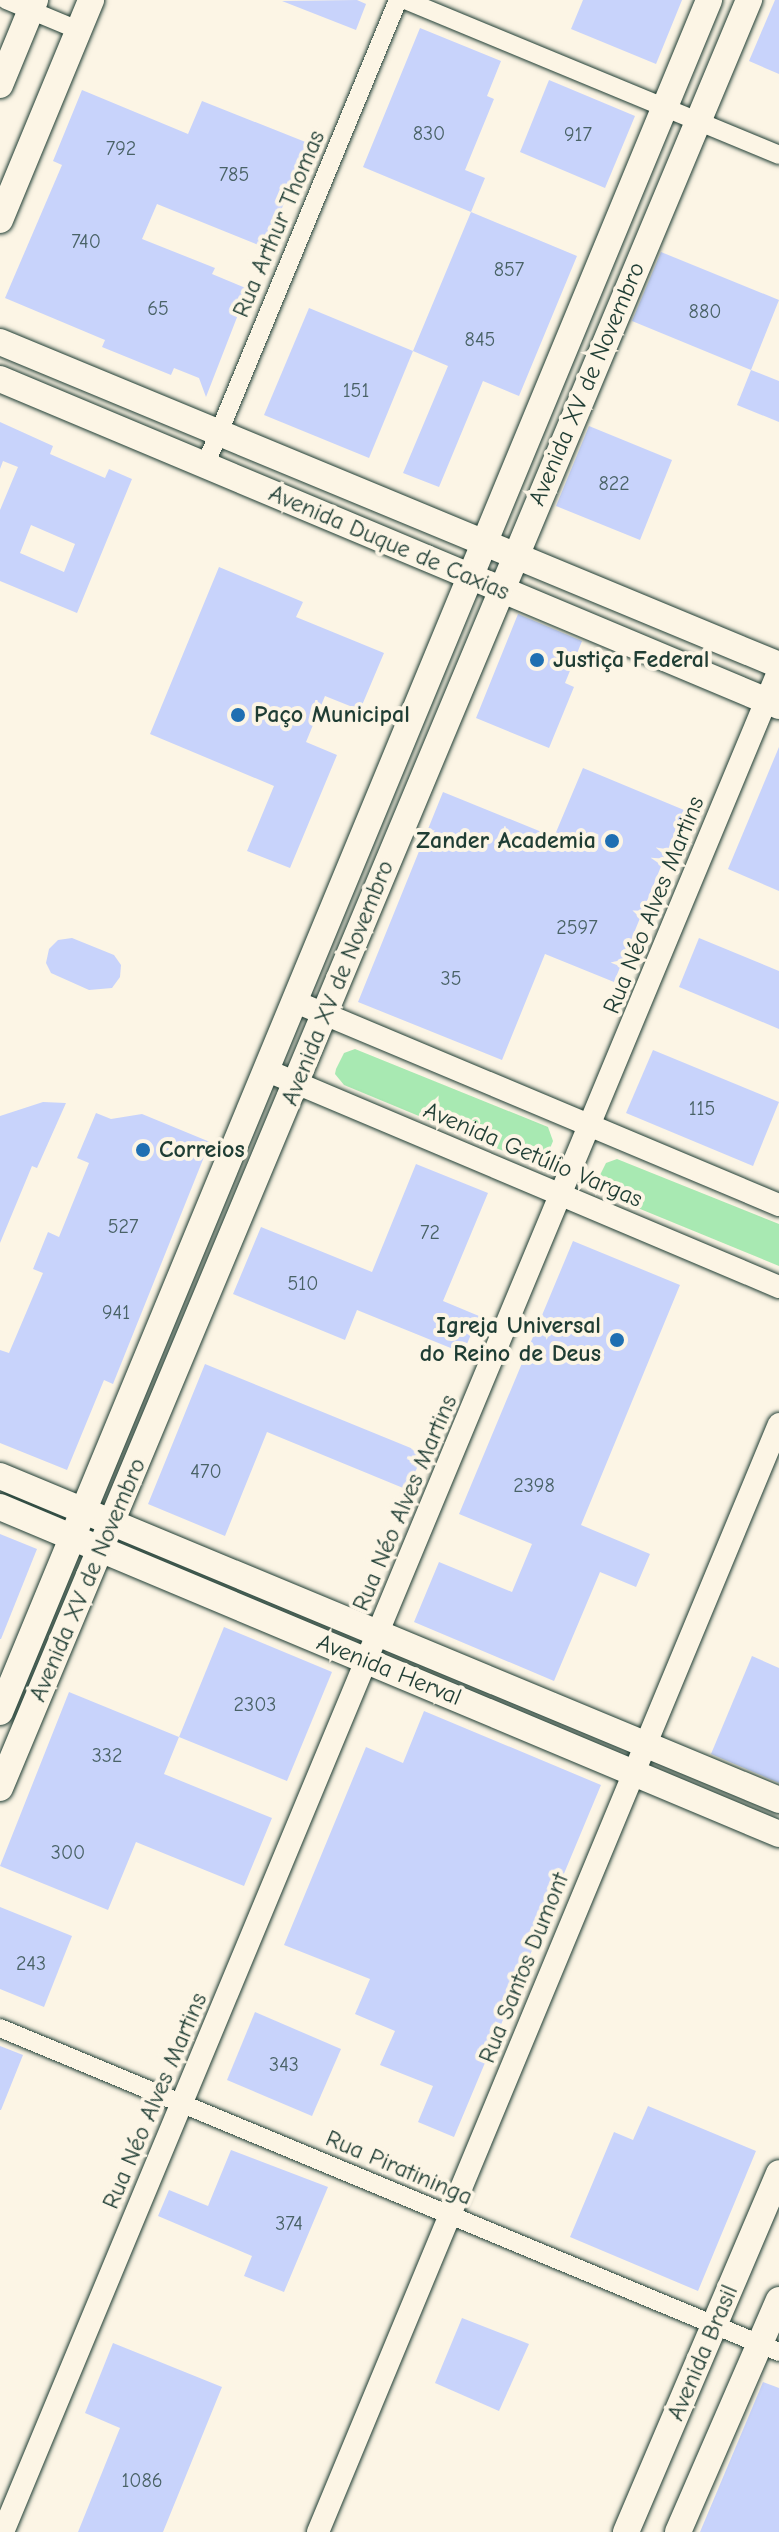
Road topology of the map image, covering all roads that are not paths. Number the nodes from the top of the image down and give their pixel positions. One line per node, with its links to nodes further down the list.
1 (6, 0): 7 (street)
2 (91, 0): 8 (main road)
3 (398, 0): 18 (street, Rua Arthur Thomas)
4 (405, 0): 10 (street)
5 (709, 0): 10 (main road, Avenida XV de Novembro)
6 (749, 0): 11 (main road, Avenida XV de Novembro)
7 (33, 5): 8 (street); 9 (main road)
8 (78, 30): 13 (main road)
9 (0, 85)
10 (664, 107): 11 (street); 22 (main road, Avenida XV de Novembro)
11 (697, 121): 12 (street); 23 (main road, Avenida XV de Novembro)
12 (779, 155)
13 (0, 220)
14 (0, 342): 15 (main road, Avenida Duque de Caxias)
15 (69, 372): 17 (main road); 18 (main road, Avenida Duque de Caxias)
16 (0, 379): 17 (main road, Avenida Duque de Caxias)
17 (108, 425): 19 (main road, Avenida Duque de Caxias)
18 (217, 435): 19 (street, Rua Arthur Thomas); 20 (main road, Avenida Duque de Caxias)
19 (205, 466): 21 (main road, Avenida Duque de Caxias)
20 (411, 514): 21 (main road); 22 (main road, Avenida Duque de Caxias)
21 (338, 522): 24 (main road, Avenida Duque de Caxias)
22 (482, 544): 23 (main road, Avenida Duque de Caxias); 24 (main road, Avenida XV de Novembro)
23 (515, 557): 25 (main road, Avenida XV de Novembro); 26 (main road, Avenida Duque de Caxias)
24 (468, 577): 25 (main road, Avenida Duque de Caxias); 30 (main road, Avenida XV de Novembro)
25 (500, 591): 27 (main road, Avenida Duque de Caxias); 31 (main road, Avenida XV de Novembro)
26 (628, 603): 27 (main road); 28 (main road, Avenida Duque de Caxias)
27 (663, 658): 29 (main road, Avenida Duque de Caxias)
28 (779, 668): 29 (street, Rua Néo Alves Martins)
29 (773, 703): 34 (street, Rua Néo Alves Martins)
30 (296, 1002): 31 (street, Avenida Getúlio Vargas); 32 (main road, Avenida XV de Novembro)
31 (324, 1014): 33 (main road, Avenida XV de Novembro); 34 (street, Avenida Getúlio Vargas)
32 (268, 1071): 33 (street, Avenida Getúlio Vargas); 41 (main road, Avenida XV de Novembro)
33 (296, 1083): 35 (street, Avenida Getúlio Vargas); 42 (main road, Avenida XV de Novembro)
34 (591, 1127): 35 (street, Rua Néo Alves Martins); 36 (street, Avenida Getúlio Vargas)
35 (562, 1196): 37 (street, Avenida Getúlio Vargas); 47 (street, Rua Néo Alves Martins)
36 (779, 1205)
37 (779, 1287)
38 (779, 1424): 52 (street, Rua Santos Dumont)
39 (0, 1476): 41 (main road, Avenida Herval)
40 (0, 1507): 43 (main road, Avenida Herval)
41 (85, 1510): 42 (main road, Avenida Herval); 43 (main road, Avenida XV de Novembro)
42 (112, 1522): 44 (main road, Avenida XV de Novembro); 45 (main road, Avenida Herval)
43 (73, 1538): 44 (main road, Avenida Herval); 51 (main road, Avenida XV de Novembro)
44 (101, 1549): 46 (main road, Avenida Herval); 54 (main road, Avenida XV de Novembro)
45 (240, 1575): 46 (main road); 47 (main road, Avenida Herval)
46 (260, 1616): 48 (main road, Avenida Herval)
47 (380, 1631): 48 (street, Rua Néo Alves Martins); 49 (main road, Avenida Herval)
48 (367, 1662): 50 (main road, Avenida Herval); 58 (street, Rua Néo Alves Martins)
49 (526, 1694): 50 (main road); 52 (main road, Avenida Herval)
50 (469, 1703): 53 (main road, Avenida Herval)
51 (0, 1712)
52 (645, 1743): 53 (street, Rua Santos Dumont); 55 (main road, Avenida Herval)
53 (632, 1772): 56 (main road, Avenida Herval); 60 (street, Rua Santos Dumont)
54 (0, 1788)
55 (777, 1801)
56 (779, 1834)
57 (0, 2028): 58 (street, Rua Piratininga)
58 (183, 2103): 60 (street, Rua Piratininga); 64 (street, Rua Néo Alves Martins)
59 (779, 2173): 62 (main road, Avenida Brasil)
60 (452, 2216): 62 (street, Rua Piratininga); 65 (street, Rua Santos Dumont)
61 (779, 2300): 63 (main road, Avenida Brasil)
62 (715, 2326): 63 (street, Rua Piratininga); 66 (main road, Avenida Brasil)
63 (770, 2348): 67 (main road, Avenida Brasil)
64 (3, 2532)
65 (318, 2532)
66 (626, 2532)
67 (678, 2532)

